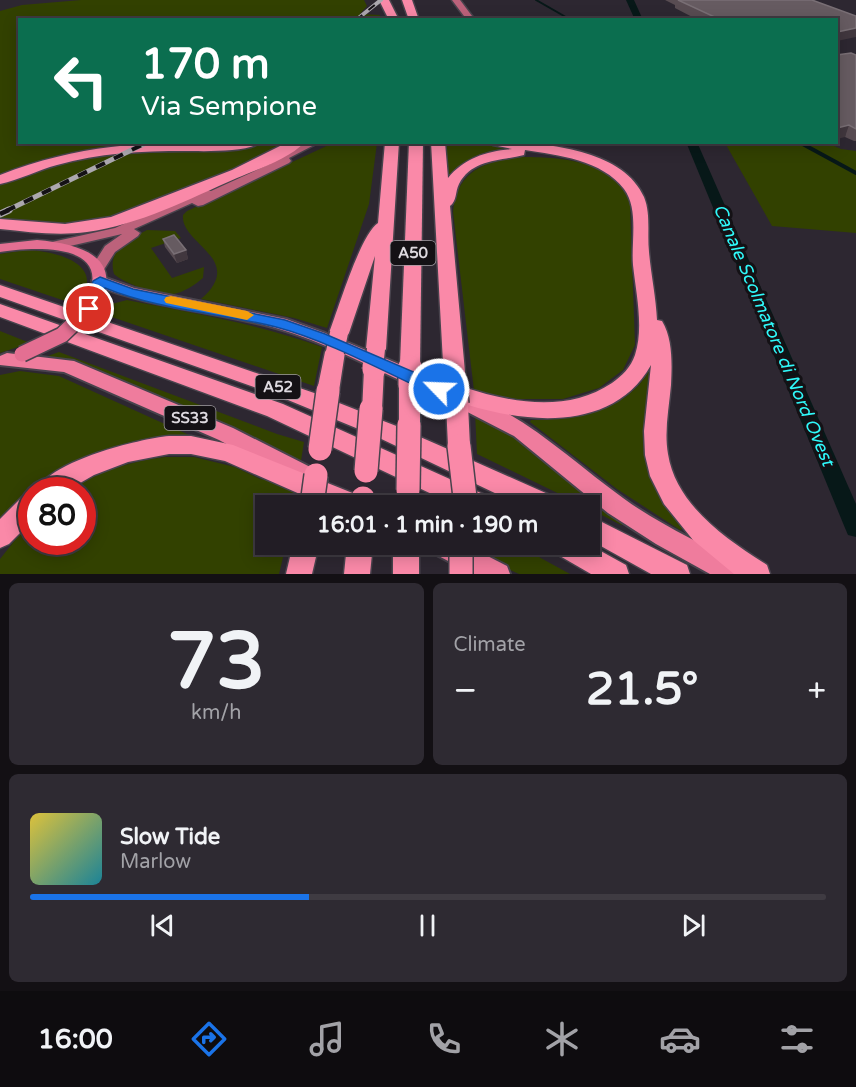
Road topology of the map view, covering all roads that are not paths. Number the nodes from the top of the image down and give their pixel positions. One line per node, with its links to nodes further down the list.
1 (382, 0): 4 (highway); 5 (highway)
2 (406, 0): 6 (highway)
3 (456, 0): 7 (main road)
4 (383, 18)
5 (393, 18)
6 (413, 18)
7 (470, 18)
8 (240, 144): 18 (highway)
9 (295, 144): 17 (highway)
10 (311, 144): 19 (main road)
11 (321, 144): 25 (main road)
12 (392, 144): 20 (highway, A50)
13 (416, 144): 30 (highway, A50)
14 (438, 144): 22 (highway)
15 (510, 144): 16 (highway)
16 (563, 153): 22 (highway); 27 (highway)
17 (242, 171): 19 (main road); 21 (highway)
18 (0, 180)
19 (190, 199): 23 (main road)
20 (385, 220): 33 (highway, bridge); 36 (highway, A50, bridge)
21 (0, 224)
22 (445, 231): 31 (highway)
23 (57, 244): 24 (main road); 25 (main road)
24 (0, 248)
25 (99, 274): 29 (main road, SS33, bridge); 30 (highway)
26 (0, 291): 41 (highway, A52)
27 (646, 296): 30 (highway); 57 (highway)
28 (0, 310): 38 (highway, A52)
29 (10, 359): 35 (highway, SS33)
30 (414, 377): 37 (highway, A50, bridge); 56 (highway)
31 (459, 446): 39 (highway, bridge); 40 (highway, bridge)
32 (71, 477): 34 (highway)
33 (314, 492)
34 (334, 495)
35 (344, 495)
36 (362, 495)
37 (408, 495)
38 (459, 495)
39 (461, 495)
40 (465, 495)
41 (524, 495)
42 (18, 518): 44 (highway)
43 (600, 532): 55 (highway)
44 (0, 536)
45 (303, 555): 50 (highway)
46 (359, 555): 51 (highway)
47 (406, 555): 52 (highway)
48 (464, 555): 53 (highway)
49 (582, 555): 54 (highway)
50 (299, 574)
51 (357, 574)
52 (406, 574)
53 (498, 574)
54 (616, 574)
55 (676, 574)
56 (734, 574)
57 (757, 574)

